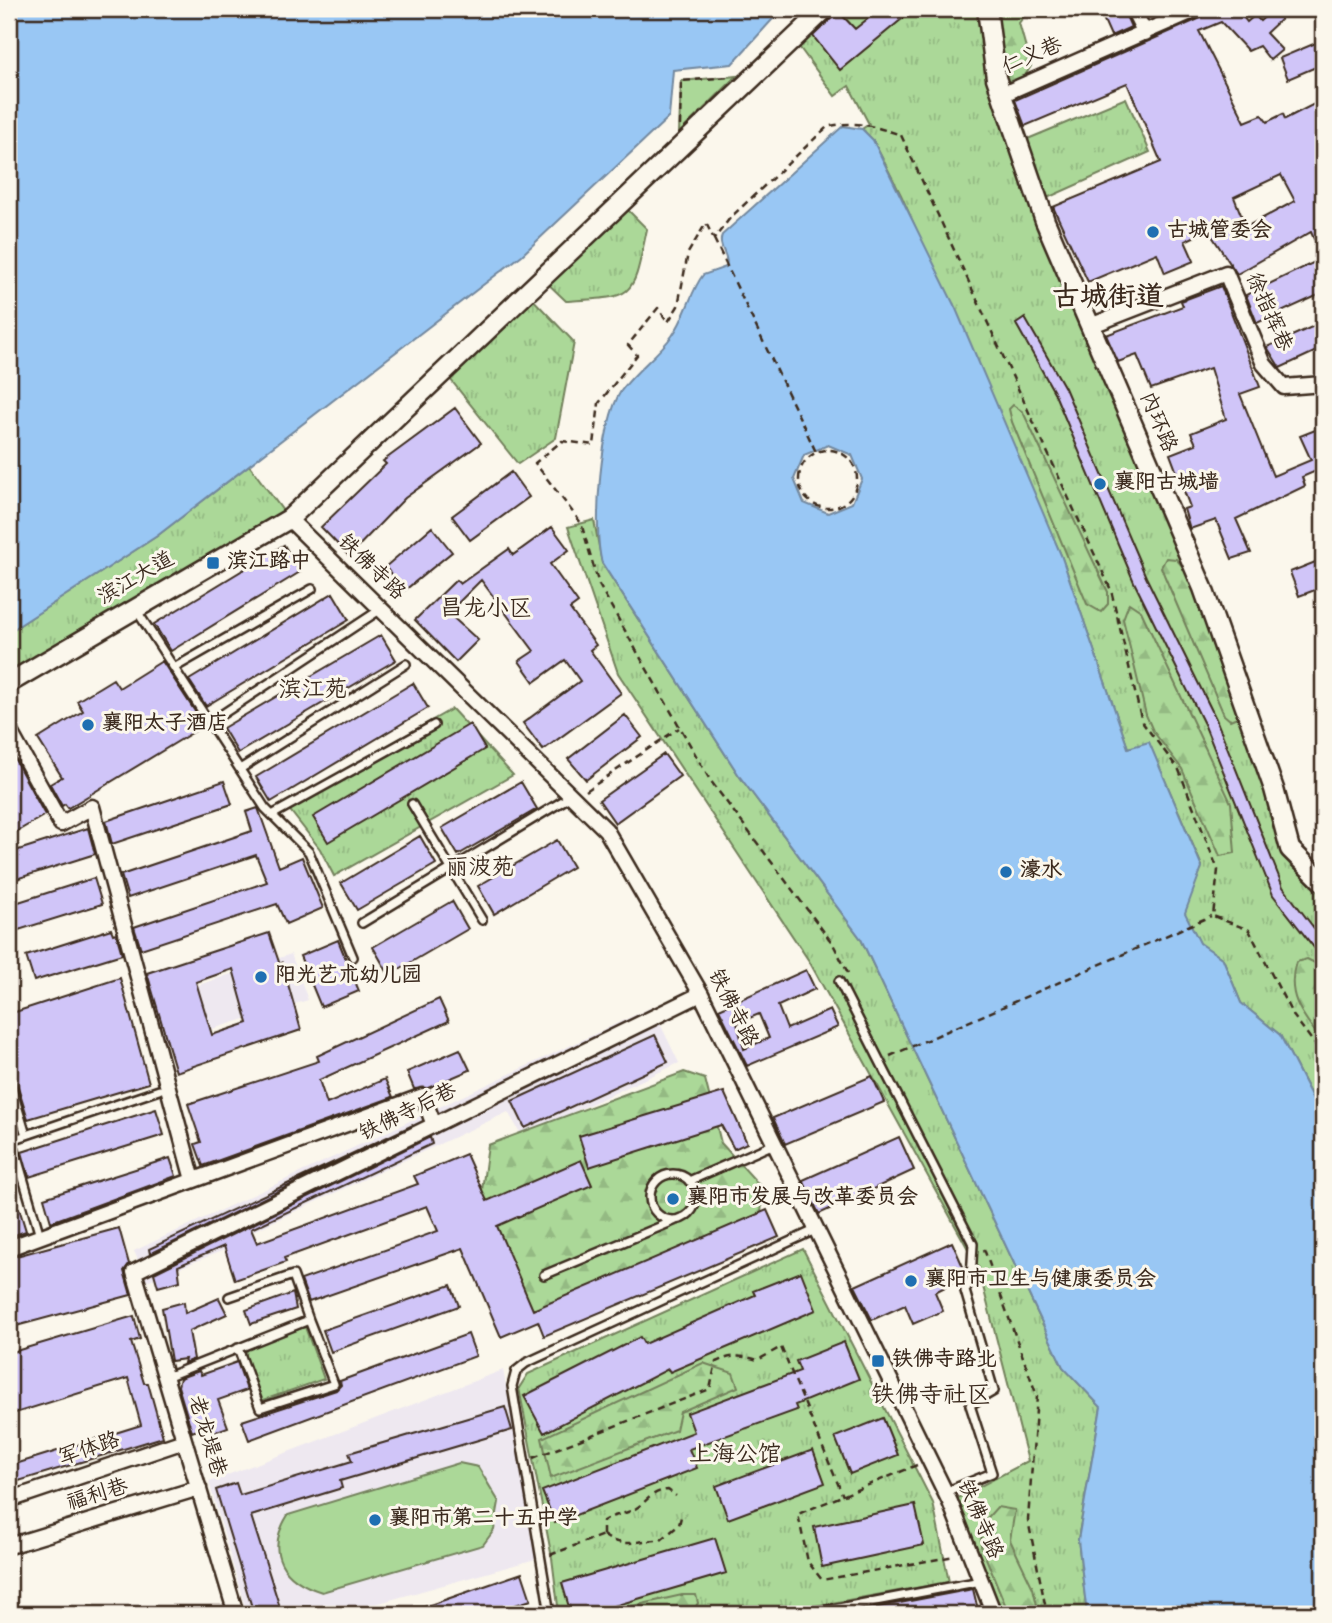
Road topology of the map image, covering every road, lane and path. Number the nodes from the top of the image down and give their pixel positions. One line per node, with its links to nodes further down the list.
1 (825, 9): 13 (street, 滨江大道)
2 (987, 9): 7 (street, 内环路)
3 (1133, 9): 5 (street)
4 (1197, 9): 5 (street, 仁义巷)
5 (1145, 33): 7 (street, 仁义巷)
6 (737, 76): 8 (path)
7 (1001, 95): 10 (street, 内环路)
8 (679, 133)
9 (714, 239): 12 (path); 22 (path); 30 (path)
10 (1090, 326): 11 (street, 徐指挥巷); 29 (street, 内环路)
11 (1323, 384)
12 (815, 451): 12 (path)
13 (289, 519): 15 (street, 滨江大道); 16 (street, 铁佛寺路)
14 (312, 589): 18 (lane)
15 (134, 608): 18 (lane); 19 (street, 滨江大道)
16 (381, 609): 20 (lane); 25 (street, 铁佛寺路)
17 (406, 664): 24 (lane)
18 (174, 668): 20 (lane)
19 (9, 683)
20 (209, 723): 24 (lane)
21 (434, 726): 27 (lane)
22 (680, 727): 25 (path); 35 (path)
23 (9, 730): 45 (street)
24 (240, 769): 27 (lane)
25 (573, 797): 28 (lane); 36 (street, 铁佛寺路)
26 (412, 804): 28 (lane)
27 (272, 815): 33 (lane)
28 (452, 868): 31 (lane); 32 (lane)
29 (1323, 882)
30 (1213, 916): 37 (path); 38 (path)
31 (482, 920)
32 (362, 923)
33 (353, 957)
34 (839, 981): 62 (lane)
35 (852, 982)
36 (701, 994): 41 (street, 铁佛寺后巷); 44 (street, 铁佛寺路)
37 (1323, 1055)
38 (890, 1056)
39 (9, 1079): 42 (lane)
40 (159, 1090): 42 (lane)
41 (434, 1125): 45 (street); 52 (street, 铁佛寺后巷)
42 (26, 1135): 43 (lane)
43 (10, 1141): 49 (lane)
44 (774, 1144): 46 (lane); 48 (street, 铁佛寺路)
45 (193, 1180): 49 (street)
46 (689, 1181): 47 (lane); 47 (lane)
47 (681, 1218): 53 (lane)
48 (815, 1230): 59 (street, 铁佛寺路); 60 (lane)
49 (40, 1236): 51 (street)
50 (982, 1244): 76 (path)
51 (9, 1248)
52 (134, 1272): 57 (street, 老龙堤巷)
53 (544, 1275)
54 (229, 1297): 55 (lane)
55 (309, 1320): 56 (lane); 56 (lane)
56 (238, 1348): 57 (lane)
57 (166, 1377): 58 (street, 老龙堤巷)
58 (184, 1441): 61 (street, 老龙堤巷); 65 (street, 军体路)
59 (928, 1459): 62 (street, 铁佛寺路); 64 (path)
60 (525, 1462): 64 (path); 70 (lane)
61 (199, 1488): 68 (street, 福利巷); 72 (street, 老龙堤巷)
62 (945, 1492): 71 (street, 铁佛寺路)
63 (676, 1496): 67 (path)
64 (843, 1496): 69 (path)
65 (9, 1500)
66 (681, 1517): 67 (path)
67 (603, 1535): 70 (path)
68 (9, 1546)
69 (965, 1554)
70 (542, 1559): 73 (lane)
71 (981, 1581): 74 (lane); 75 (street, 铁佛寺路)
72 (236, 1614)
73 (550, 1614)
74 (807, 1614)
75 (993, 1614)
76 (1047, 1614)

